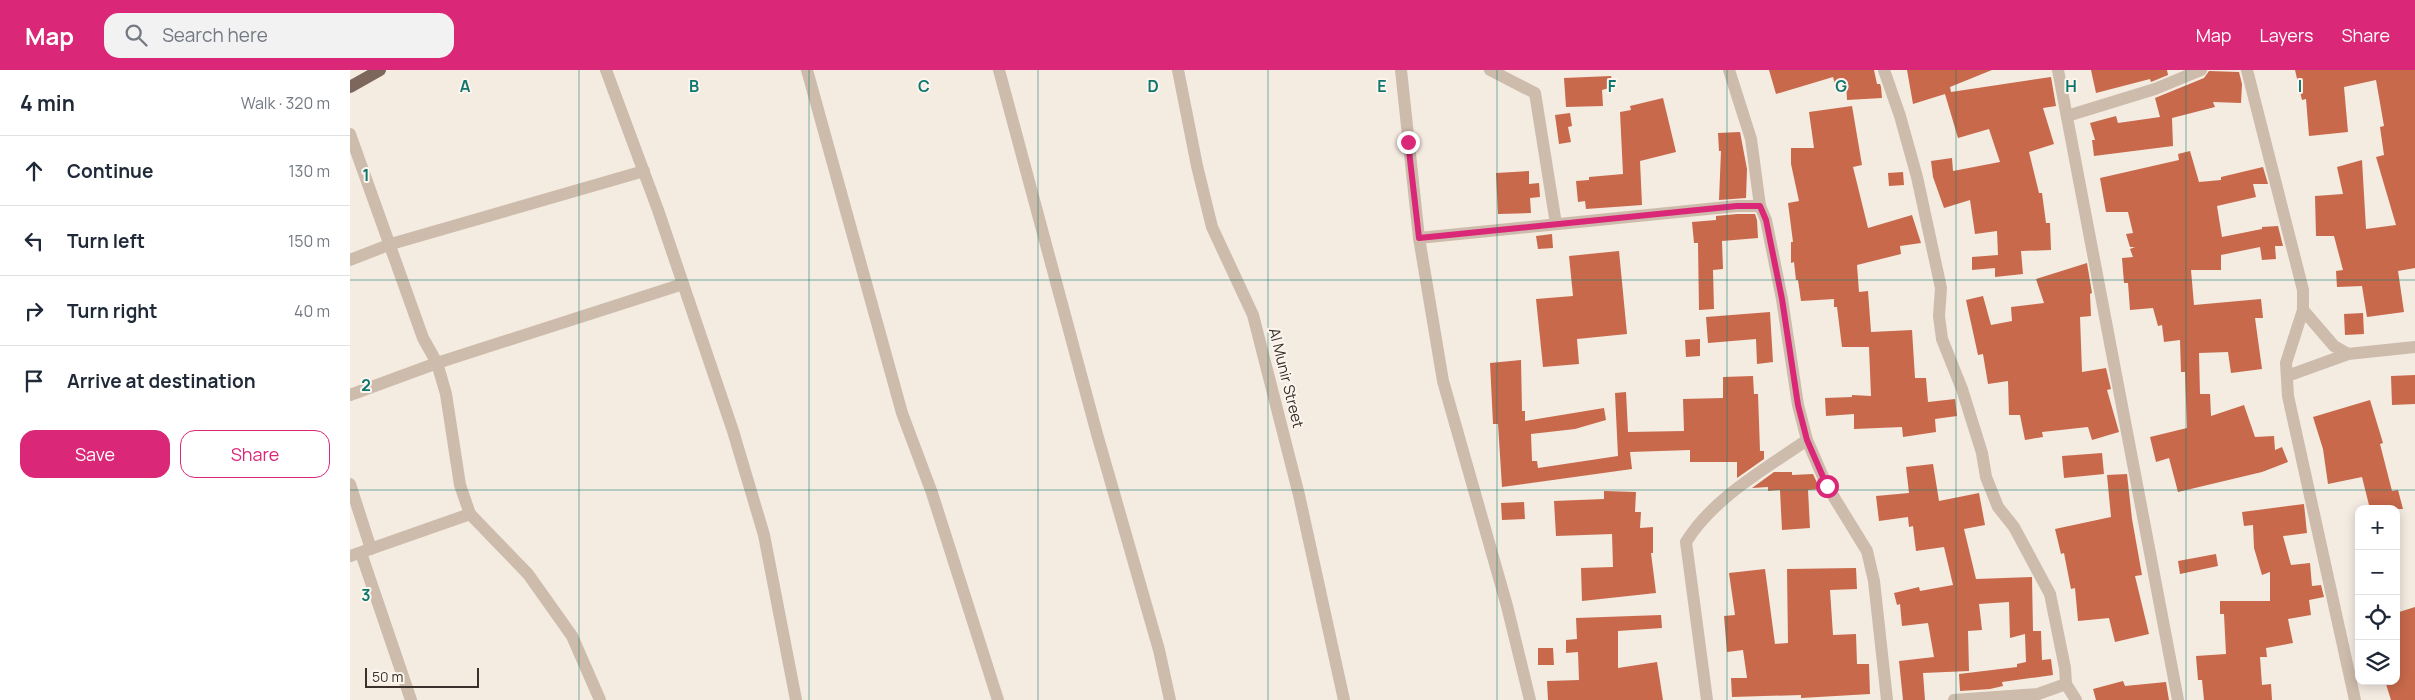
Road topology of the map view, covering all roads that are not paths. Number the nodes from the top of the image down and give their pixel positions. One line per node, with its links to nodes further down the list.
1 (380, 70): 13 (main road)
2 (606, 70): 17 (street)
3 (807, 70): 38 (street)
4 (999, 70): 39 (street)
5 (1178, 70): 40 (street, Al Munir Street)
6 (1401, 70): 20 (street)
7 (1490, 70): 19 (street)
8 (1729, 70): 18 (street)
9 (1884, 70): 34 (street)
10 (2058, 70): 15 (street)
11 (2201, 70): 15 (street)
12 (2247, 70): 24 (street)
13 (365, 74): 14 (main road)
14 (350, 88)
15 (2067, 116): 46 (street)
16 (350, 134): 21 (street)
17 (644, 171): 21 (street); 23 (street)
18 (1760, 206): 19 (street); 30 (street)
19 (1556, 224): 20 (street)
20 (1419, 238): 41 (street)
21 (391, 244): 22 (street); 27 (street)
22 (350, 260)
23 (683, 284): 27 (street); 37 (street)
24 (2304, 310): 26 (street); 28 (street)
25 (2415, 347): 26 (street)
26 (2348, 354): 28 (street)
27 (437, 364): 29 (street); 32 (street)
28 (2287, 376): 47 (street)
29 (350, 395)
30 (1807, 440): 42 (street); 43 (street)
31 (350, 484): 33 (street)
32 (470, 514): 33 (street); 36 (street)
33 (361, 553): 35 (street)
34 (2066, 684): 44 (street); 45 (street)
35 (411, 700)
36 (600, 700)
37 (796, 700)
38 (998, 700)
39 (1170, 700)
40 (1344, 700)
41 (1530, 700)
42 (1707, 700)
43 (1887, 700)
44 (1954, 700)
45 (2076, 700)
46 (2178, 700)
47 (2355, 700)

